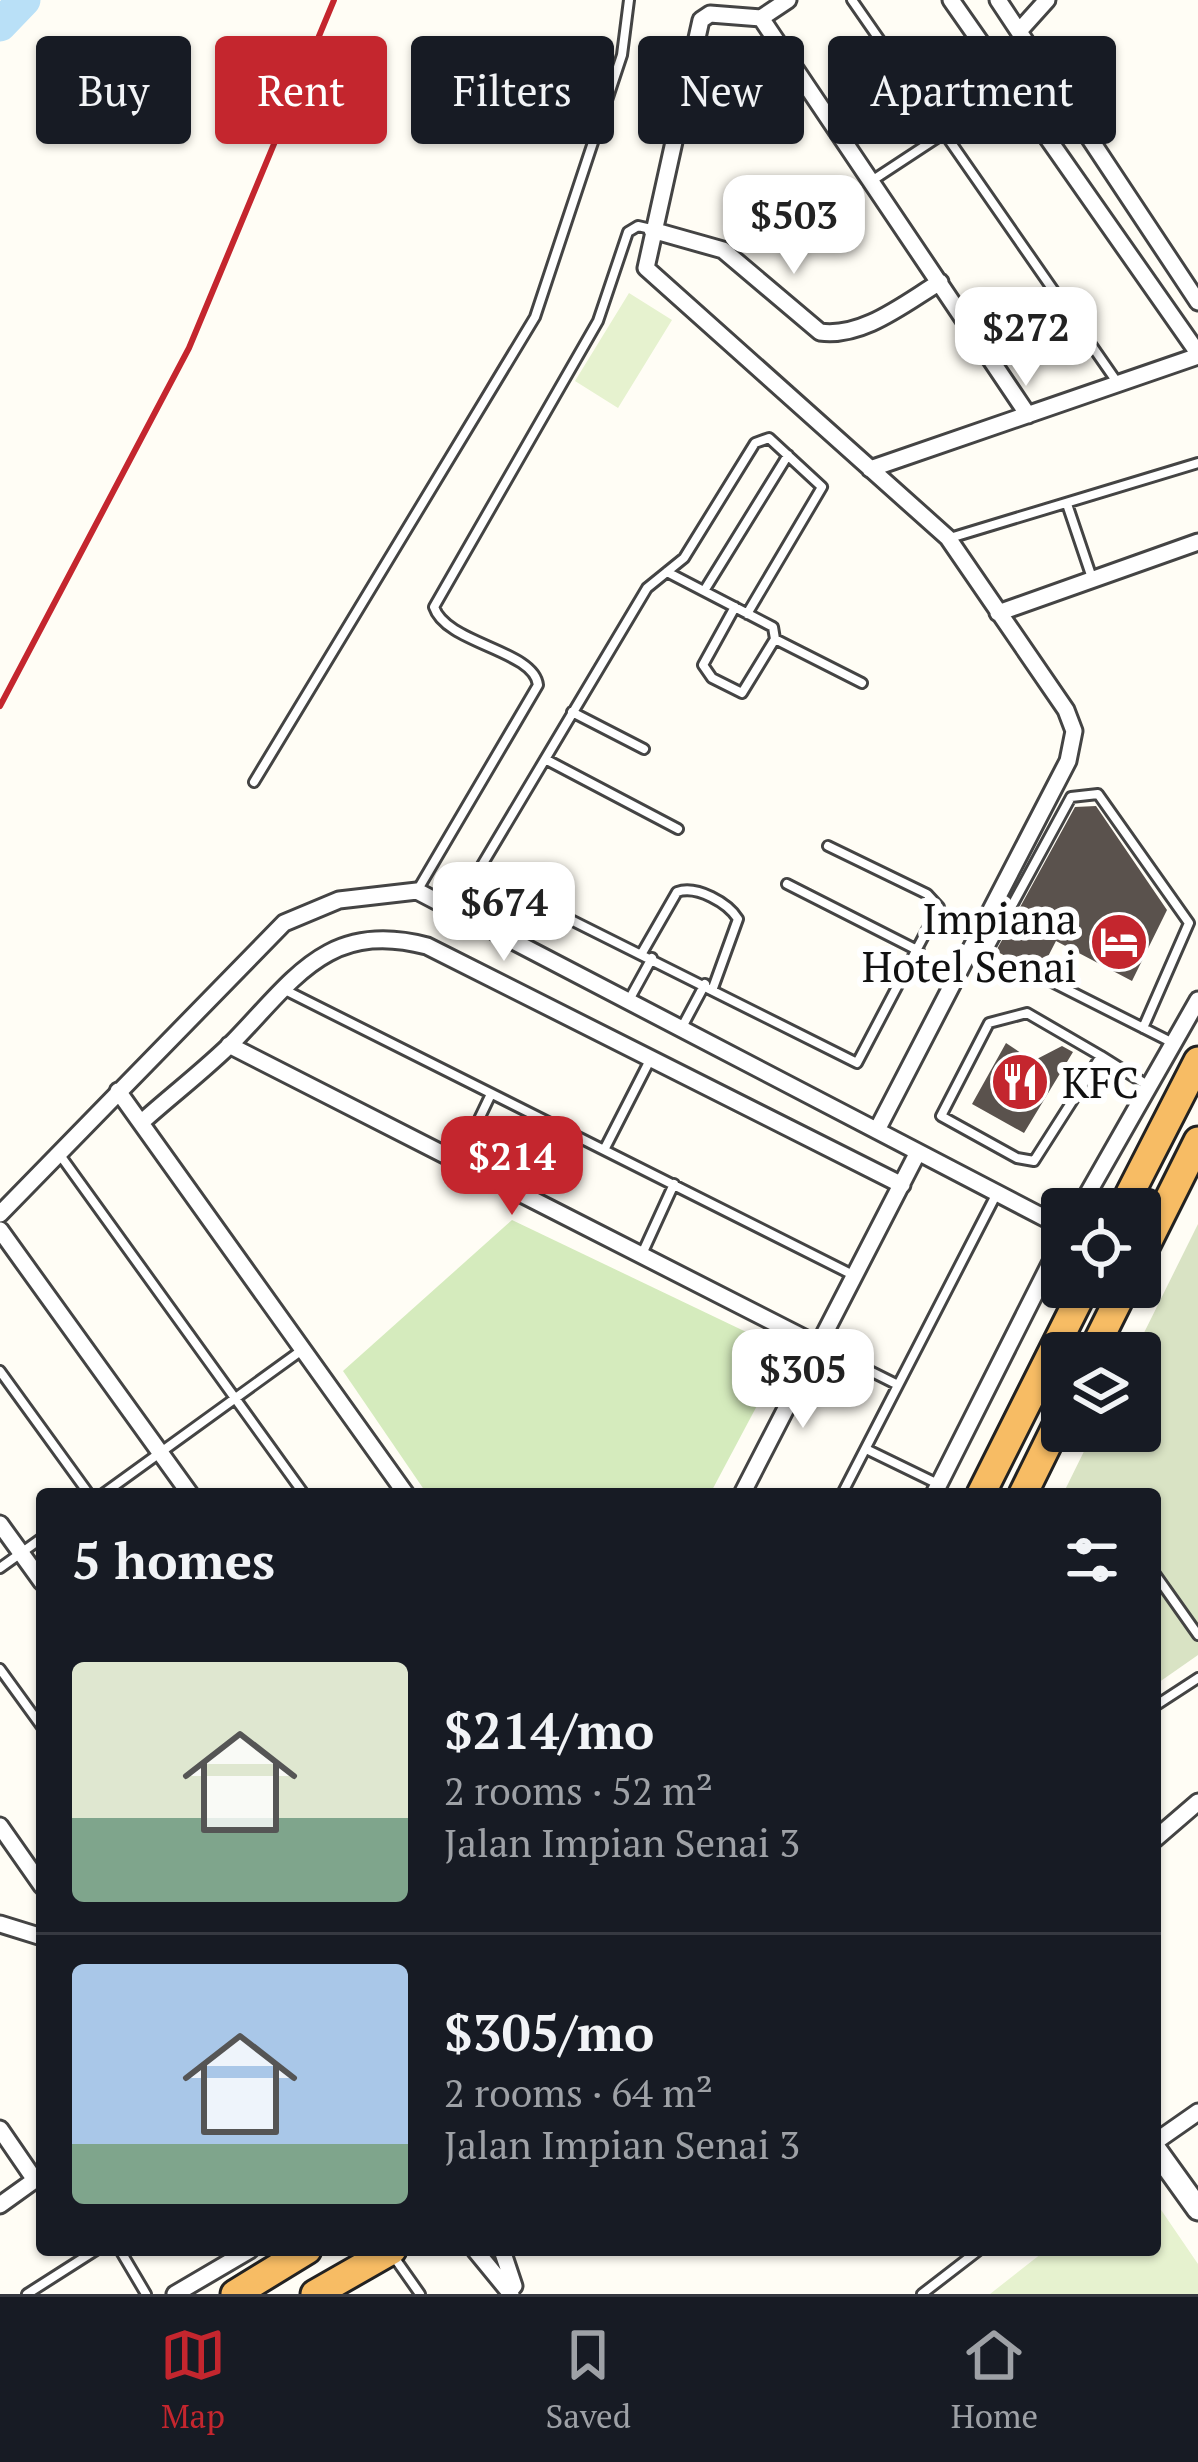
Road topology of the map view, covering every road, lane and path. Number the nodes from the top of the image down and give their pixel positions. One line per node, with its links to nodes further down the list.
1 (629, 0): 36 (lane)
2 (788, 0): 7 (street)
3 (852, 0): 9 (lane)
4 (951, 0): 16 (street)
5 (998, 0): 8 (street)
6 (1047, 0): 8 (street)
7 (761, 18): 12 (street); 13 (street)
8 (1020, 30): 15 (street)
9 (877, 36)
10 (929, 144): 12 (lane)
11 (954, 144): 17 (lane)
12 (873, 180): 14 (street)
13 (652, 230): 14 (street); 21 (street); 41 (lane)
14 (940, 282): 18 (street)
15 (1198, 302)
16 (1198, 355): 17 (street)
17 (1118, 384): 18 (street)
18 (1028, 415): 21 (street)
19 (788, 455): 25 (lane); 27 (lane); 30 (lane)
20 (1198, 463): 22 (lane)
21 (870, 470): 23 (street)
22 (1066, 504): 23 (lane); 26 (lane)
23 (948, 538): 29 (street)
24 (1198, 542): 26 (street)
25 (667, 572): 27 (lane); 33 (lane)
26 (1092, 579): 29 (street)
27 (704, 591): 28 (lane)
28 (735, 607): 30 (lane); 31 (lane)
29 (998, 613): 39 (street)
30 (747, 614): 31 (lane)
31 (775, 639): 32 (lane)
32 (862, 683)
33 (572, 712): 34 (lane); 35 (lane)
34 (644, 749)
35 (545, 759): 37 (lane); 44 (lane)
36 (254, 782)
37 (678, 829)
38 (827, 846): 43 (lane)
39 (1028, 855): 42 (lane); 51 (lane); 62 (street)
40 (787, 884): 43 (lane)
41 (416, 891): 50 (street); 59 (street)
42 (990, 946)
43 (919, 951): 47 (lane)
44 (642, 953): 45 (lane); 47 (lane)
45 (652, 958): 47 (lane); 50 (lane)
46 (1052, 982): 51 (lane)
47 (709, 986): 52 (lane)
48 (283, 988): 54 (street); 56 (street); 60 (lane)
49 (1198, 1000): 53 (street)
50 (628, 1001): 52 (street)
51 (1142, 1028): 53 (lane)
52 (681, 1029): 62 (street)
53 (1174, 1043): 58 (street)
54 (230, 1045): 61 (street); 67 (street)
55 (1101, 1056): 55 (lane); 58 (lane)
56 (650, 1060): 64 (lane); 69 (street)
57 (1198, 1061): 71 (highway)
58 (1150, 1086): 70 (street)
59 (118, 1091): 61 (street); 66 (street)
60 (491, 1094): 64 (lane); 67 (lane)
61 (143, 1121): 82 (street)
62 (877, 1130): 65 (street)
63 (1198, 1141): 74 (highway)
64 (604, 1150): 68 (lane)
65 (918, 1152): 69 (street); 72 (street)
66 (60, 1155): 73 (street); 85 (lane)
67 (458, 1162): 77 (street)
68 (674, 1184): 77 (lane); 78 (lane)
69 (902, 1185): 78 (street)
70 (1091, 1188)
71 (1133, 1188)
72 (996, 1193): 75 (street); 84 (lane)
73 (0, 1214)
74 (1161, 1215)
75 (1041, 1217)
76 (0, 1230): 87 (street)
77 (642, 1255): 81 (street)
78 (854, 1276): 81 (street)
79 (1041, 1282): 97 (street)
80 (1073, 1308): 98 (highway)
81 (818, 1345): 84 (lane); 94 (street)
82 (303, 1350): 85 (lane); 93 (street)
83 (0, 1371): 89 (lane)
84 (896, 1384): 86 (lane)
85 (236, 1398): 87 (lane); 92 (lane)
86 (866, 1449): 95 (lane); 96 (lane)
87 (160, 1452): 90 (lane); 91 (street)
88 (1043, 1452): 99 (highway)
89 (84, 1488)
90 (111, 1488)
91 (186, 1488)
92 (300, 1488)
93 (402, 1488)
94 (745, 1488)
95 (845, 1488)
96 (935, 1488)
97 (938, 1488)
98 (983, 1488)
99 (1026, 1488)
100 (0, 1524): 102 (street)
101 (36, 1542): 102 (lane)
102 (21, 1553): 103 (lane); 104 (street)
103 (0, 1568)
104 (36, 1574)
105 (1161, 1583): 106 (lane)
106 (1198, 1635)
107 (0, 1669): 110 (lane)
108 (1198, 1678): 109 (lane)
109 (1161, 1702)
110 (36, 1719)
111 (1198, 1802): 113 (street)
112 (0, 1826): 114 (street)
113 (1161, 1834)
114 (36, 1872)
115 (0, 1924): 116 (street)
116 (36, 1935)
117 (1198, 2111): 119 (street)
118 (0, 2129): 121 (street)
119 (1161, 2140)
120 (1161, 2154): 124 (street)
121 (36, 2174)
122 (36, 2180): 123 (street)
123 (0, 2205)
124 (1198, 2209)
125 (87, 2256): 134 (lane)
126 (124, 2256): 135 (lane)
127 (240, 2256): 136 (street)
128 (297, 2256): 137 (highway)
129 (382, 2256): 138 (highway)
130 (394, 2256): 139 (lane)
131 (480, 2256): 140 (street)
132 (502, 2256): 140 (street)
133 (971, 2256): 141 (lane)
134 (27, 2294)
135 (146, 2294)
136 (175, 2294)
137 (235, 2294)
138 (315, 2294)
139 (420, 2294)
140 (515, 2294)
141 (922, 2294)

